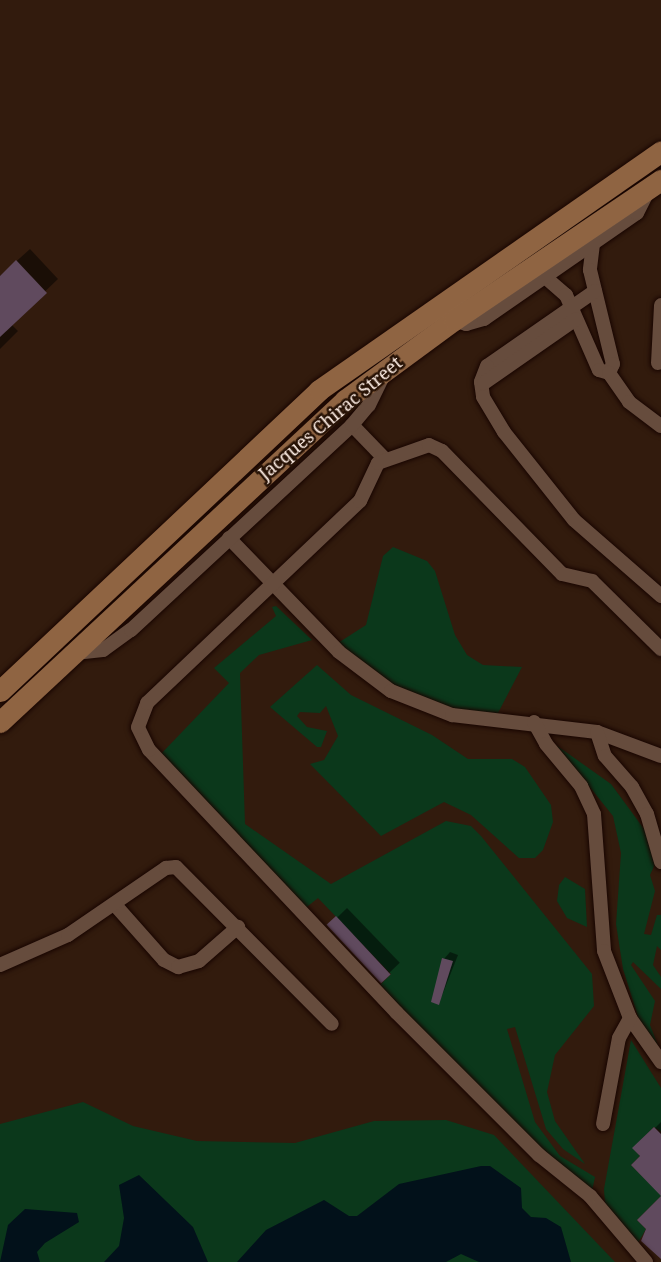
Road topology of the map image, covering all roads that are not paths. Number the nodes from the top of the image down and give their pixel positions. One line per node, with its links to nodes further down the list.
1 (661, 150): 20 (street, Jacques Chirac Street)
2 (655, 185): 3 (street); 8 (street, Jacques Chirac Street)
3 (593, 244): 4 (street); 5 (street)
4 (545, 277): 7 (street); 8 (street)
5 (595, 291): 7 (street); 11 (street)
6 (661, 305): 9 (street)
7 (574, 313): 11 (street); 17 (street)
8 (454, 320): 10 (street, Jacques Chirac Street)
9 (658, 363)
10 (386, 369): 12 (street); 19 (street, Jacques Chirac Street)
11 (609, 373): 13 (street)
12 (352, 425): 14 (street); 15 (street)
13 (661, 426)
14 (384, 458): 16 (street); 18 (street)
15 (229, 538): 16 (street); 19 (street)
16 (273, 584): 22 (street); 33 (street)
17 (661, 596)
18 (661, 649)
19 (73, 653): 21 (street, Jacques Chirac Street)
20 (0, 691)
21 (0, 722)
22 (534, 722): 23 (street); 29 (street)
23 (597, 732): 24 (street); 25 (street)
24 (661, 756)
25 (661, 862)
26 (116, 906): 27 (street); 27 (street); 28 (street)
27 (238, 926): 30 (street)
28 (0, 965)
29 (630, 1018): 31 (street); 32 (street)
30 (332, 1024)
31 (661, 1062)
32 (603, 1124)
33 (646, 1262)

